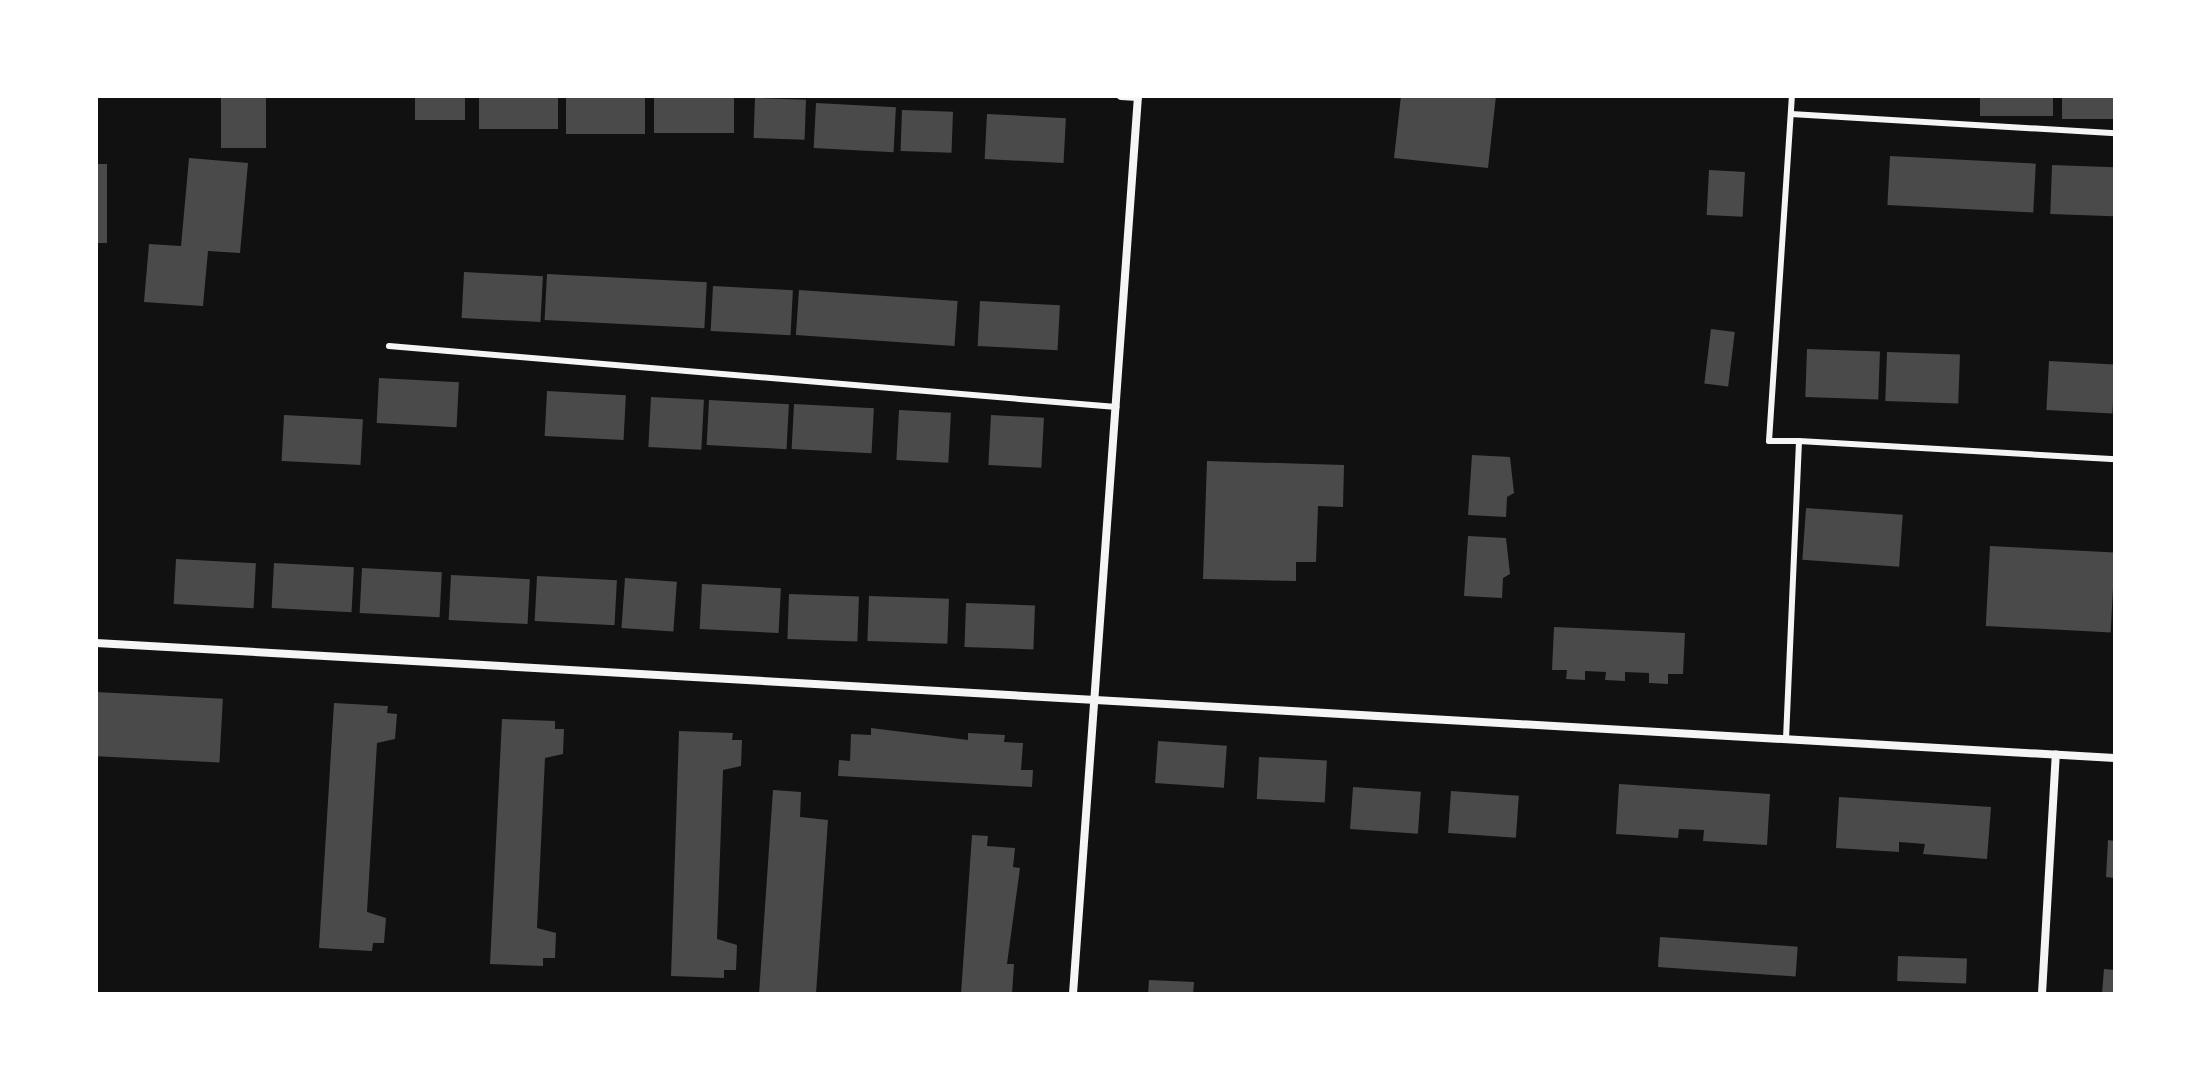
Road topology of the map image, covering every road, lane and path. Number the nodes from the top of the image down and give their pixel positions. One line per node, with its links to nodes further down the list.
1 (1121, 96): 2 (street)
2 (1138, 96): 7 (street)
3 (1792, 96): 4 (lane)
4 (1791, 114): 5 (lane); 8 (lane)
5 (2115, 133)
6 (389, 346): 7 (lane)
7 (1116, 407): 11 (street)
8 (1799, 441): 9 (lane); 12 (lane)
9 (2115, 459)
10 (96, 643): 11 (street)
11 (1095, 700): 12 (street); 15 (street)
12 (1786, 739): 13 (street)
13 (2056, 754): 14 (street); 16 (street)
14 (2115, 758)
15 (1073, 994)
16 (2042, 994)

